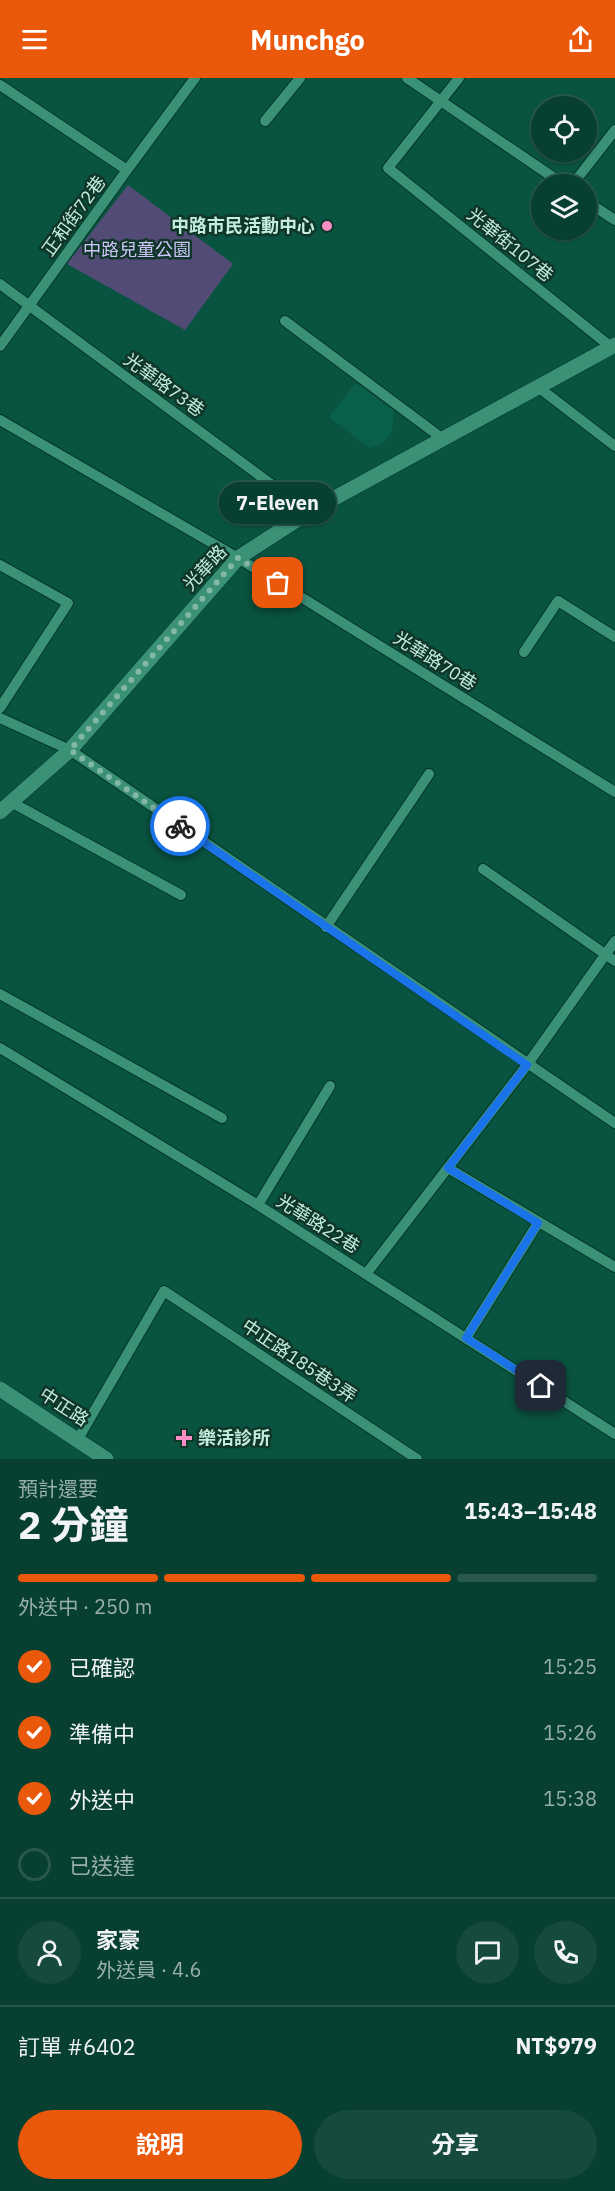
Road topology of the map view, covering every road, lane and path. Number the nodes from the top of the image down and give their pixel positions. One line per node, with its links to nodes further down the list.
1 (195, 78): 9 (lane)
2 (300, 78): 7 (lane)
3 (407, 78): 6 (lane)
4 (459, 78): 6 (lane)
5 (0, 85): 9 (lane, 正和街72巷)
6 (440, 101): 10 (lane); 18 (lane, 光華街107巷)
7 (265, 121)
8 (615, 130): 11 (lane)
9 (127, 170): 15 (lane, 正和街72巷)
10 (548, 174)
11 (581, 174)
12 (597, 208): 13 (lane)
13 (615, 220)
14 (0, 285): 15 (lane, 光華路73巷)
15 (29, 305): 17 (lane, 正和街72巷); 23 (lane, 光華路73巷)
16 (285, 321): 21 (lane)
17 (0, 346)
18 (613, 346): 19 (street, 光華路)
19 (538, 387): 21 (street, 光華路); 22 (lane)
20 (0, 420): 24 (lane, 光華路70巷)
21 (443, 439): 23 (street, 光華路)
22 (615, 446)
23 (309, 512): 24 (street, 光華路)
24 (238, 558): 30 (street, 光華路); 32 (lane, 光華路70巷)
25 (0, 565): 28 (lane)
26 (615, 637): 27 (lane)
27 (524, 652)
28 (0, 708)
29 (0, 718): 30 (lane)
30 (70, 750): 33 (street, 光華路); 36 (lane)
31 (429, 774): 36 (lane)
32 (615, 792)
33 (5, 807): 35 (lane)
34 (483, 869): 38 (lane)
35 (181, 895)
36 (326, 927): 41 (lane)
37 (615, 941): 38 (lane)
38 (610, 958): 41 (lane)
39 (0, 994): 43 (lane)
40 (0, 1048): 46 (lane, 光華路22巷)
41 (527, 1065): 44 (lane); 45 (lane)
42 (330, 1086): 46 (lane)
43 (222, 1118)
44 (615, 1124)
45 (448, 1168): 47 (lane); 49 (lane)
46 (258, 1205): 49 (lane, 光華路22巷)
47 (538, 1223): 48 (lane); 50 (lane)
48 (615, 1267)
49 (366, 1274): 50 (lane, 光華路22巷)
50 (466, 1338): 52 (lane, 光華路22巷)
51 (0, 1389): 53 (street, 中正路)
52 (615, 1434)
53 (78, 1439): 54 (street, 中正路); 55 (lane, 中正路185巷3弄)
54 (106, 1459)
55 (417, 1459)

